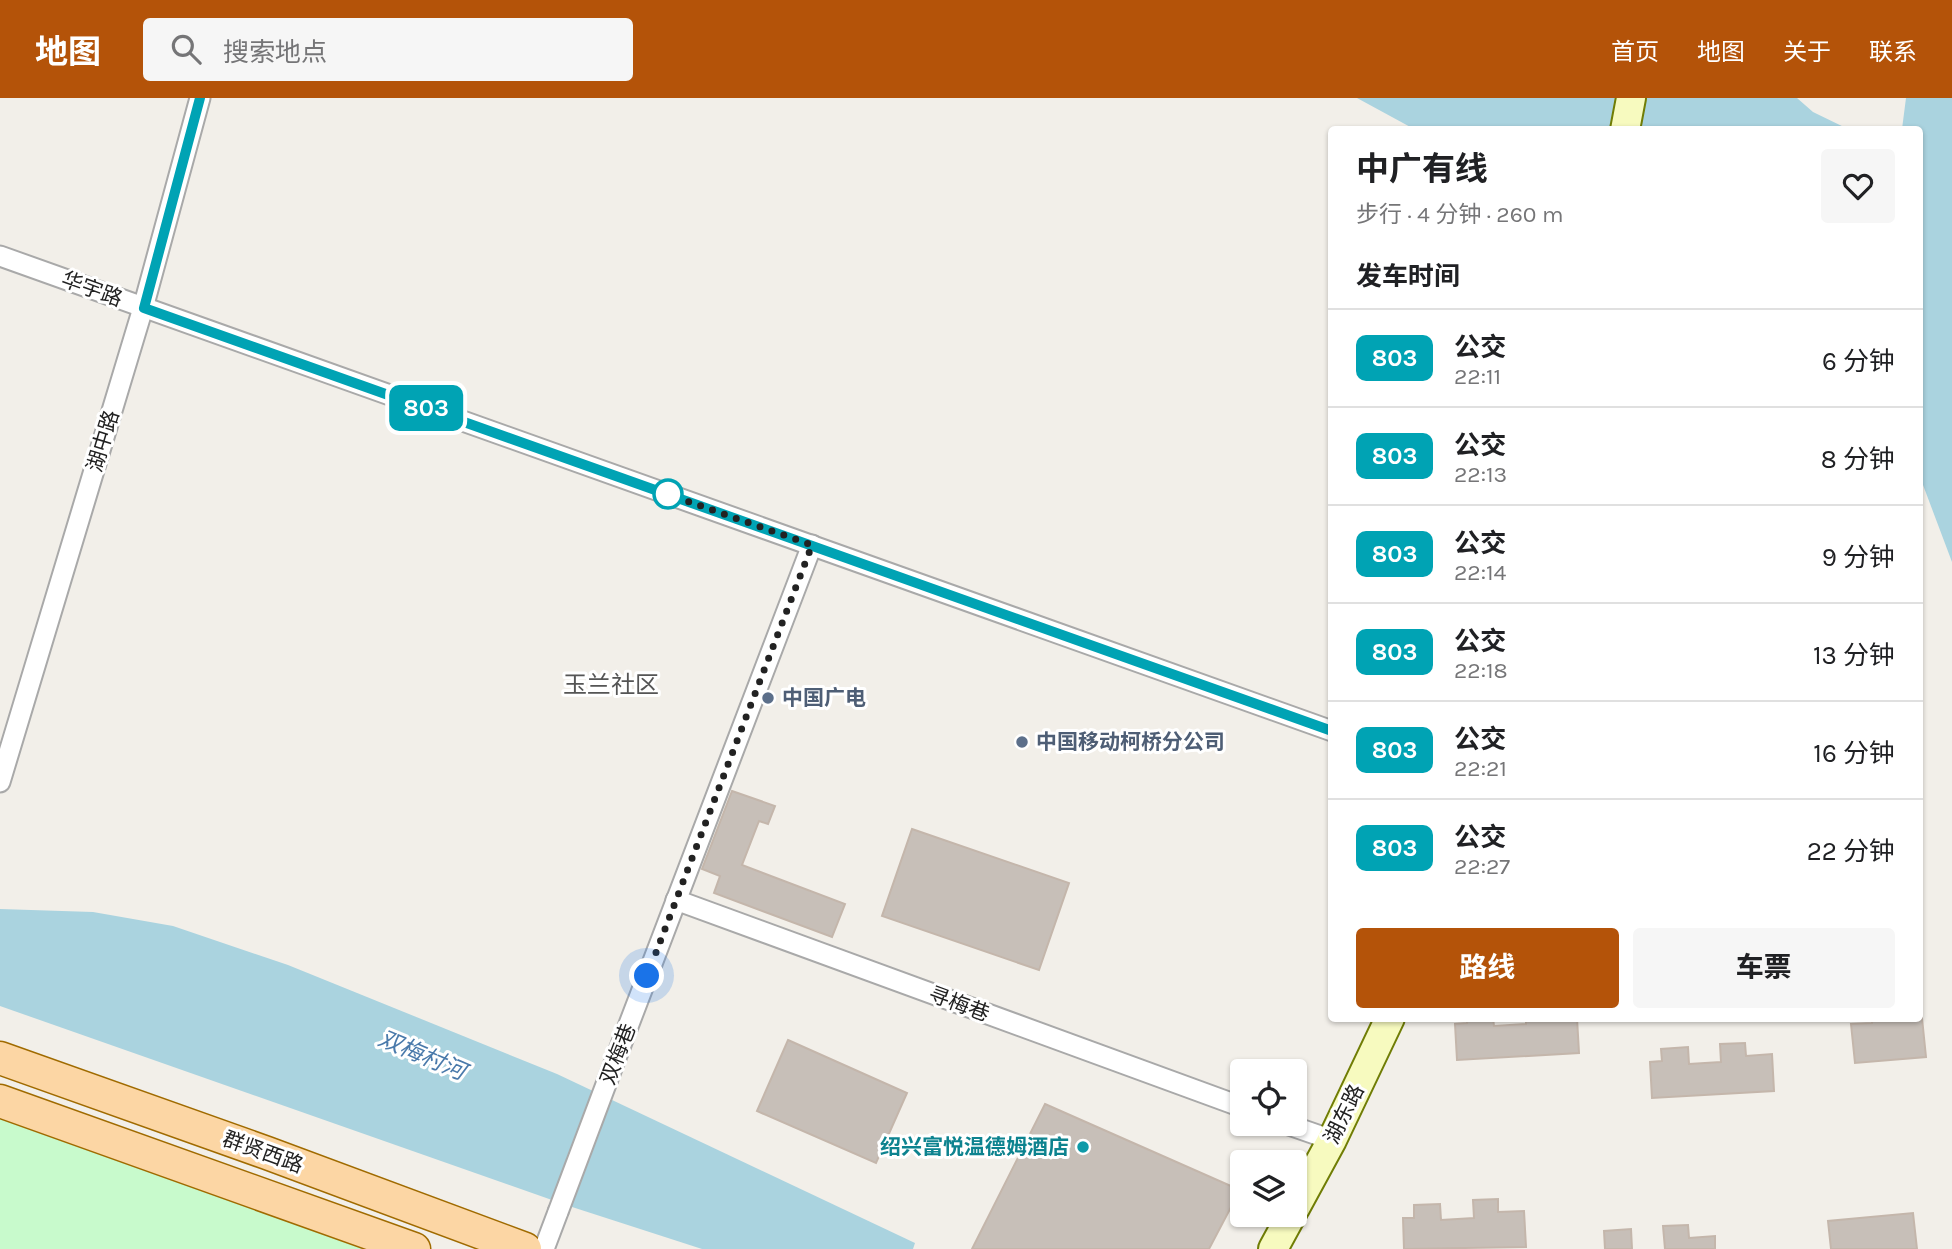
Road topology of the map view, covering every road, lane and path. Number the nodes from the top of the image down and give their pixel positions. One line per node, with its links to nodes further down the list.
1 (200, 98): 5 (street, 湖中路)
2 (1631, 98): 3 (street)
3 (1626, 126)
4 (0, 256): 5 (street, 华宇路)
5 (144, 308): 6 (street, 华宇路); 8 (street, 湖中路)
6 (812, 545): 7 (street, 华宇路); 9 (street, 双梅巷)
7 (1328, 730)
8 (0, 782)
9 (676, 900): 13 (street, 寻梅巷); 20 (street, 双梅巷, bridge)
10 (1388, 1022): 15 (street, 湖东路)
11 (0, 1058): 19 (main road, 群贤西路)
12 (0, 1101): 18 (main road, 群贤西路)
13 (1230, 1103)
14 (1307, 1131): 15 (street)
15 (1332, 1140): 16 (street, 湖东路)
16 (1307, 1187)
17 (1285, 1227): 21 (street)
18 (414, 1249)
19 (525, 1249)
20 (544, 1249)
21 (1273, 1249)

